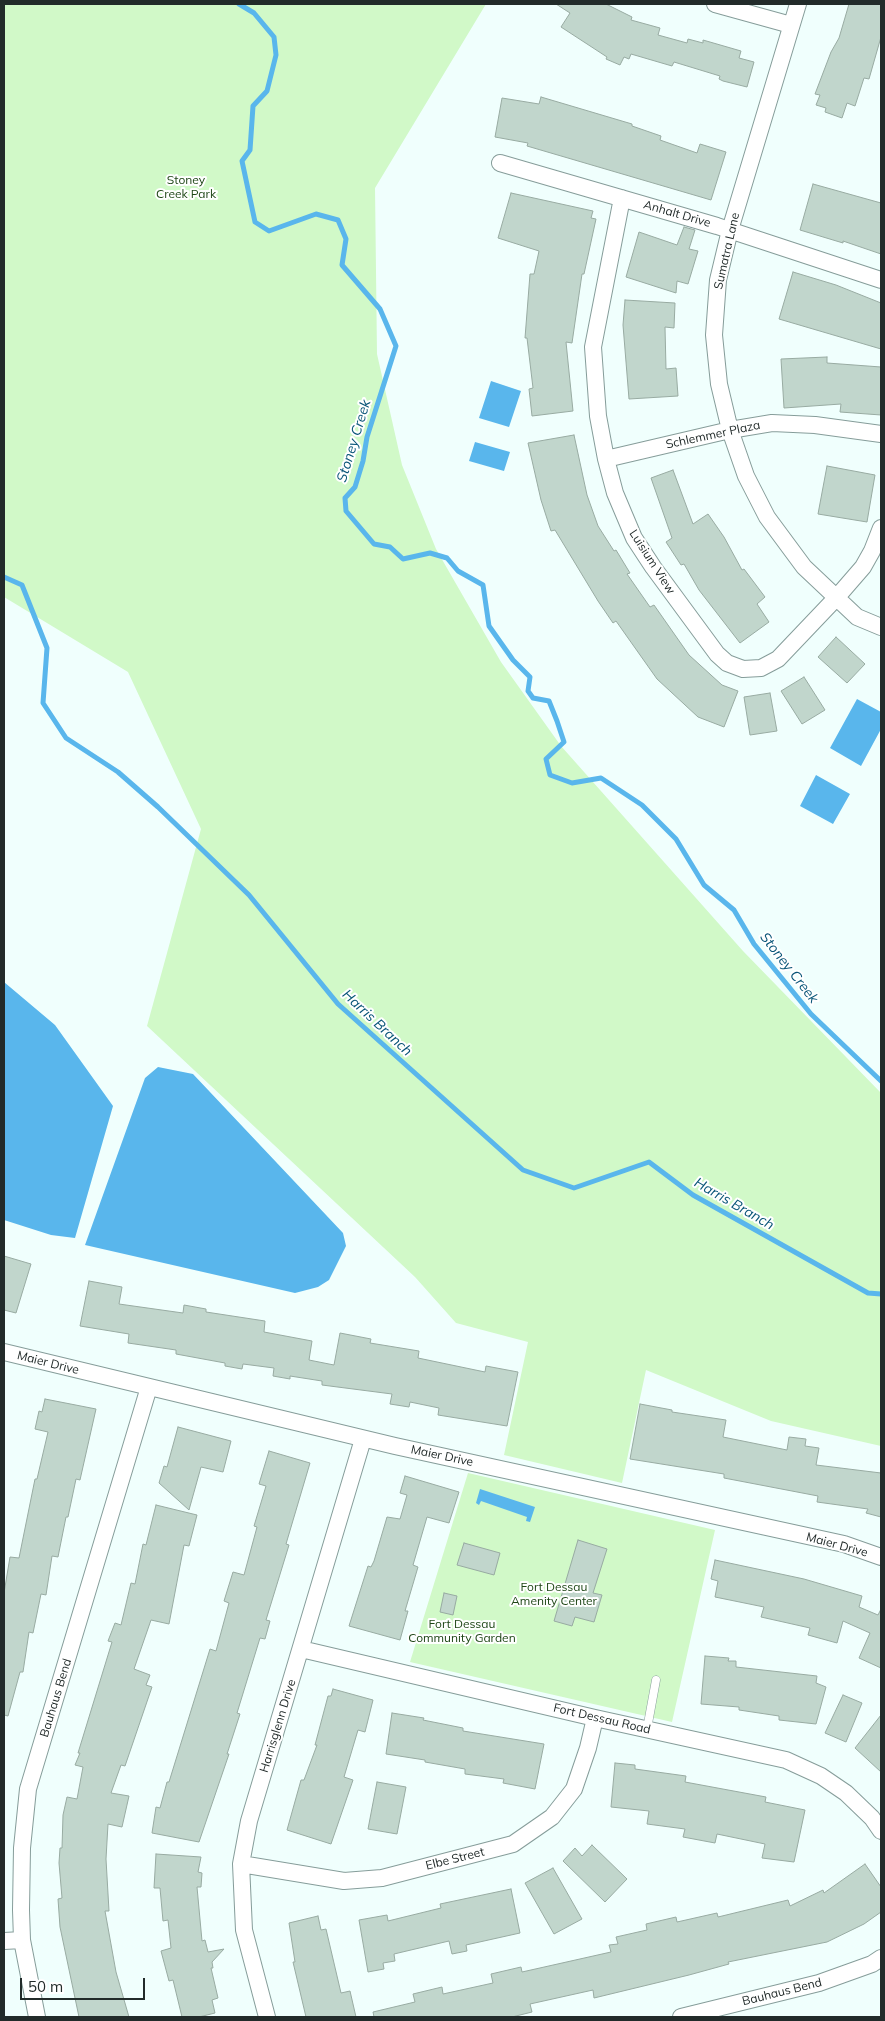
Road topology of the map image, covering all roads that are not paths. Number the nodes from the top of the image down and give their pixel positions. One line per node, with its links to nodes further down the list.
1 (715, 4): 3 (street)
2 (798, 4): 3 (street, Sumatra Lane)
3 (791, 25): 6 (street, Sumatra Lane)
4 (500, 164): 5 (street, Anhalt Drive)
5 (622, 198): 6 (street, Anhalt Drive); 10 (street, Luisium View)
6 (730, 230): 7 (street, Anhalt Drive); 8 (street, Sumatra Lane)
7 (881, 280)
8 (730, 430): 9 (street, Schlemmer Plaza); 10 (street, Schlemmer Plaza); 12 (street, Sumatra Lane)
9 (881, 434)
10 (606, 459): 12 (street, Luisium View)
11 (881, 528): 12 (street, Luisium View)
12 (837, 597): 13 (street, Sumatra Lane)
13 (881, 627)
14 (4, 1352): 15 (street, Maier Drive)
15 (149, 1387): 16 (street, Maier Drive); 24 (street, Bauhaus Bend)
16 (363, 1438): 17 (street, Maier Drive); 18 (street, Harrisglenn Drive)
17 (881, 1557)
18 (301, 1649): 20 (street, Fort Dessau Road); 23 (street, Harrisglenn Drive)
19 (656, 1680): 21 (lane)
20 (595, 1718): 21 (street, Fort Dessau Road); 23 (street, Elbe Street)
21 (647, 1729): 22 (street, Fort Dessau Road)
22 (881, 1831)
23 (241, 1864): 28 (street, Harrisglenn Drive)
24 (22, 1940): 25 (street); 27 (street, Bauhaus Bend)
25 (4, 1941)
26 (881, 1958): 29 (street, Bauhaus Bend)
27 (37, 2017)
28 (267, 2017)
29 (680, 2017)

